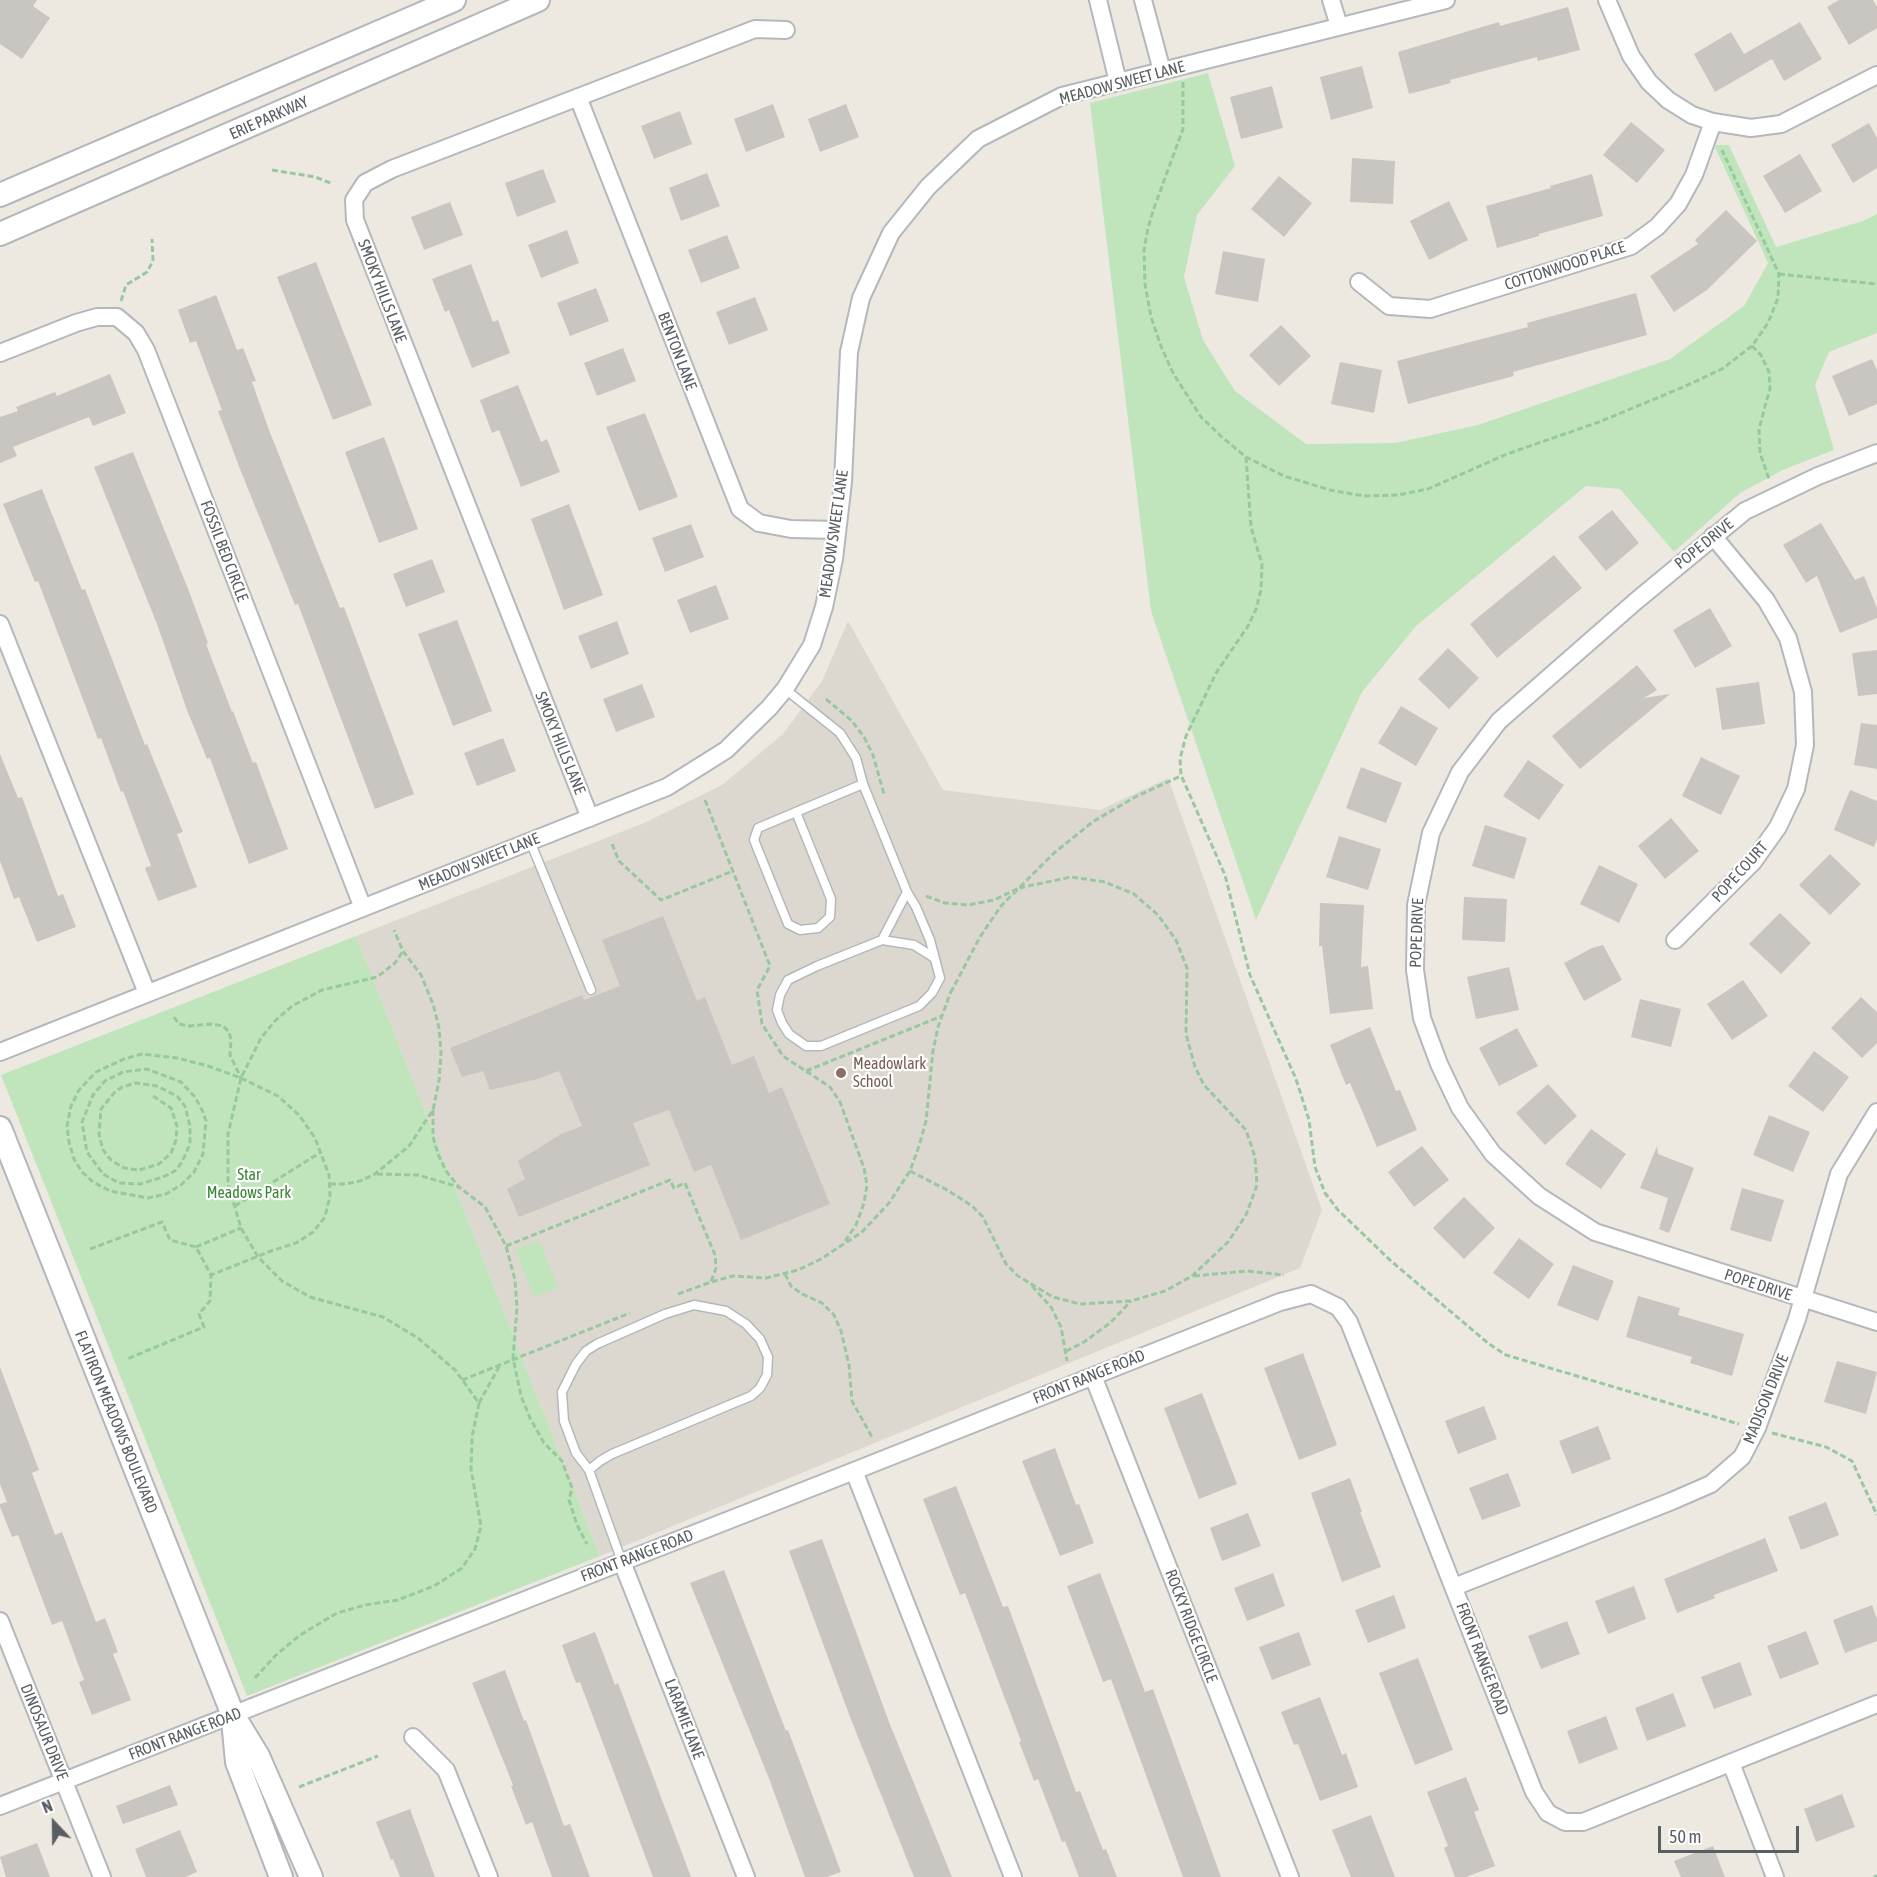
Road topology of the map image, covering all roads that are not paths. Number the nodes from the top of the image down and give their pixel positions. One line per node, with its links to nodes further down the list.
1 (454, 0): 15 (main road)
2 (538, 0): 16 (main road, ERIE PARKWAY)
3 (1098, 0): 12 (street)
4 (1143, 0): 10 (street)
5 (1331, 0): 8 (street)
6 (1446, 0): 8 (street, MEADOW SWEET LANE)
7 (1607, 0): 14 (street)
8 (1339, 26): 10 (street, MEADOW SWEET LANE)
9 (786, 30): 13 (street, SMOKY HILLS LANE)
10 (1162, 71): 12 (street, MEADOW SWEET LANE)
11 (1877, 75): 14 (street)
12 (1118, 82): 20 (street, MEADOW SWEET LANE)
13 (578, 97): 20 (street, BENTON LANE); 26 (street, SMOKY HILLS LANE)
14 (1713, 122): 17 (street, COTTONWOOD PLACE)
15 (0, 195)
16 (0, 234)
17 (1359, 282)
18 (0, 353): 29 (street, FOSSIL BED CIRCLE)
19 (1877, 453): 21 (street, POPE DRIVE)
20 (837, 530): 23 (street, MEADOW SWEET LANE)
21 (1713, 536): 31 (street, POPE COURT); 38 (street, POPE DRIVE)
22 (0, 624): 34 (street)
23 (785, 689): 24 (lane); 26 (street, MEADOW SWEET LANE)
24 (863, 784): 25 (lane); 28 (lane)
25 (796, 812): 25 (lane)
26 (590, 818): 27 (street, MEADOW SWEET LANE)
27 (530, 841): 29 (street, MEADOW SWEET LANE); 33 (lane)
28 (907, 892): 30 (lane); 32 (lane)
29 (363, 908): 34 (street, MEADOW SWEET LANE)
30 (882, 940): 32 (lane); 32 (lane)
31 (1675, 940)
32 (933, 957)
33 (591, 990)
34 (147, 993): 35 (street, MEADOW SWEET LANE)
35 (0, 1052)
36 (1877, 1112): 38 (street, MADISON DRIVE)
37 (0, 1128): 47 (main road, FLATIRON MEADOWS BOULEVARD)
38 (1803, 1300): 39 (street, POPE DRIVE); 44 (street, MADISON DRIVE)
39 (1877, 1322)
40 (1093, 1376): 42 (street, FRONT RANGE ROAD); 44 (street, FRONT RANGE ROAD); 58 (street, ROCKY RIDGE CIRCLE)
41 (589, 1470): 41 (lane); 43 (lane)
42 (854, 1471): 43 (street, FRONT RANGE ROAD); 57 (street)
43 (622, 1562): 47 (street, FRONT RANGE ROAD); 56 (street, LARAMIE LANE)
44 (1454, 1587): 49 (street, FRONT RANGE ROAD)
45 (0, 1621): 50 (street, DINOSAUR DRIVE)
46 (1877, 1704): 49 (street, FRONT RANGE ROAD)
47 (233, 1715): 50 (street, FRONT RANGE ROAD); 53 (main road, FLATIRON MEADOWS BOULEVARD); 54 (main road, FLATIRON MEADOWS BOULEVARD)
48 (413, 1737): 55 (street)
49 (1731, 1763): 59 (street)
50 (63, 1781): 51 (street, FRONT RANGE ROAD); 52 (street, DINOSAUR DRIVE)
51 (0, 1806)
52 (102, 1877)
53 (281, 1877)
54 (311, 1877)
55 (489, 1877)
56 (746, 1877)
57 (1013, 1877)
58 (1290, 1877)
59 (1774, 1877)

